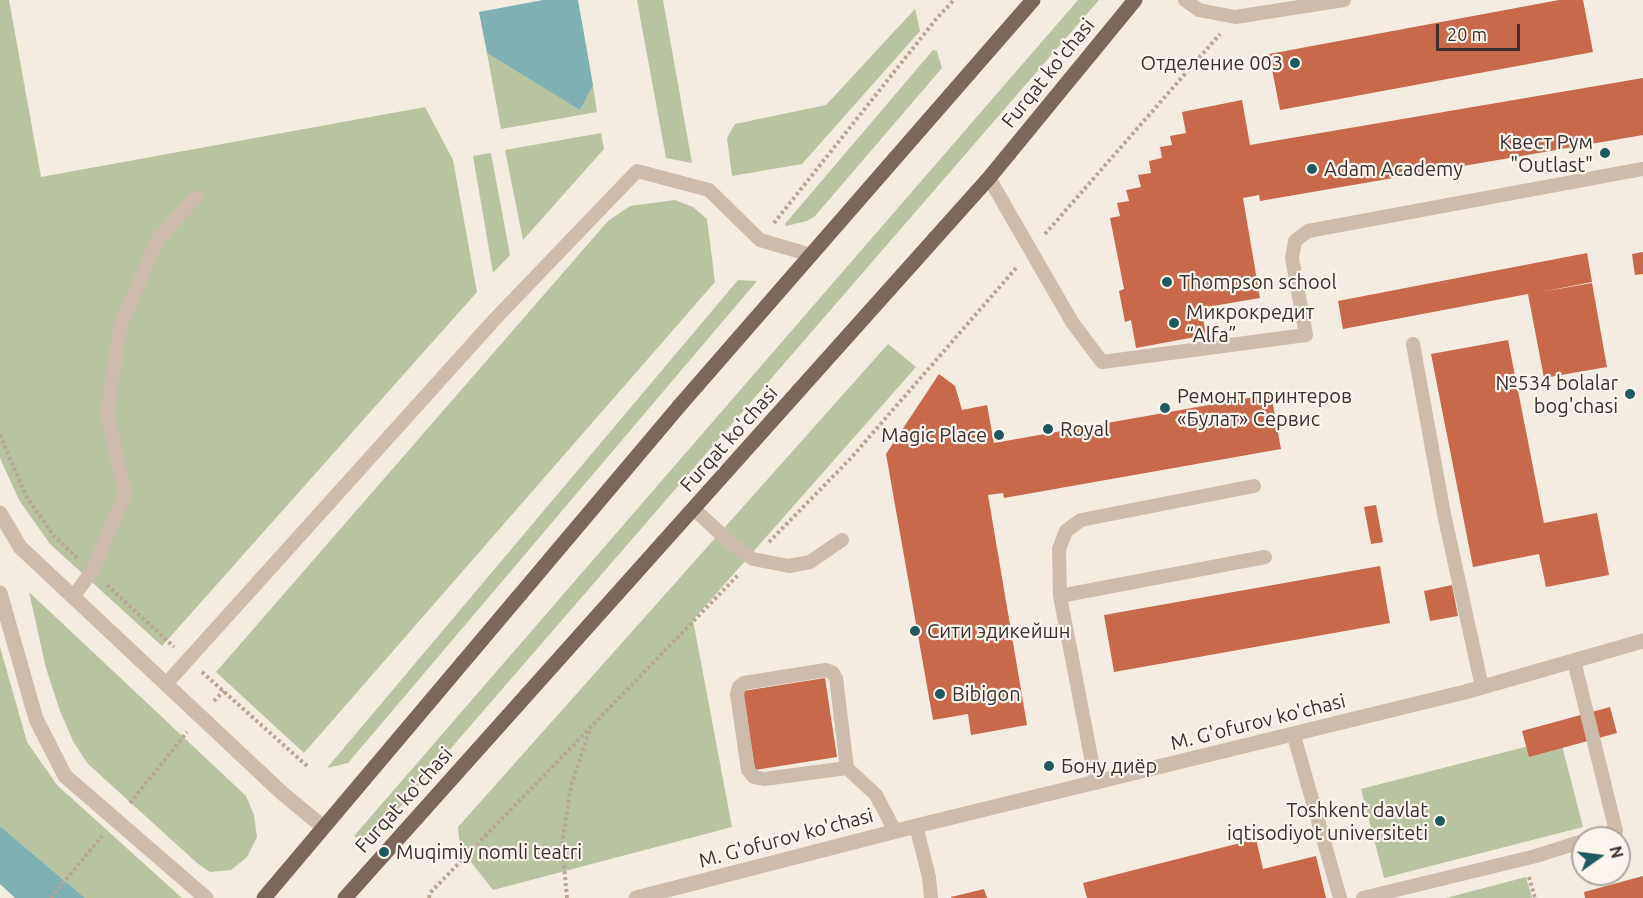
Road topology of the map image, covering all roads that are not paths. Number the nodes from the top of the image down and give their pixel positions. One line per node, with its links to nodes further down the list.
1 (1033, 0): 8 (main road)
2 (1136, 0): 6 (main road, Furqat ko'chasi)
3 (1185, 0): 4 (lane)
4 (1344, 0)
5 (1643, 169): 6 (lane)
6 (989, 178): 11 (main road, Furqat ko'chasi)
7 (196, 197): 17 (lane)
8 (811, 255): 20 (lane); 25 (main road)
9 (1413, 344): 21 (lane)
10 (1254, 486): 16 (lane)
11 (695, 510): 13 (lane); 32 (main road, Furqat ko'chasi)
12 (0, 513): 17 (street)
13 (842, 540)
14 (1265, 557): 16 (lane)
15 (0, 593): 30 (street)
16 (1060, 596): 24 (lane)
17 (73, 597): 20 (street)
18 (1643, 641): 19 (street, M. G'ofurov ko'chasi)
19 (1574, 661): 21 (street, M. G'ofurov ko'chasi); 27 (lane)
20 (166, 684): 25 (street)
21 (1482, 687): 22 (street, M. G'ofurov ko'chasi)
22 (1294, 736): 24 (street, M. G'ofurov ko'chasi); 35 (lane)
23 (847, 768): 23 (lane); 28 (lane)
24 (1096, 783): 26 (street, M. G'ofurov ko'chasi)
25 (322, 826): 31 (main road)
26 (916, 826): 28 (street, M. G'ofurov ko'chasi); 34 (lane)
27 (1615, 826)
28 (895, 831): 33 (street, M. G'ofurov ko'chasi)
29 (1571, 845): 36 (lane)
30 (206, 898)
31 (264, 898)
32 (345, 898)
33 (636, 898)
34 (931, 898)
35 (1340, 898)
36 (1363, 898)

